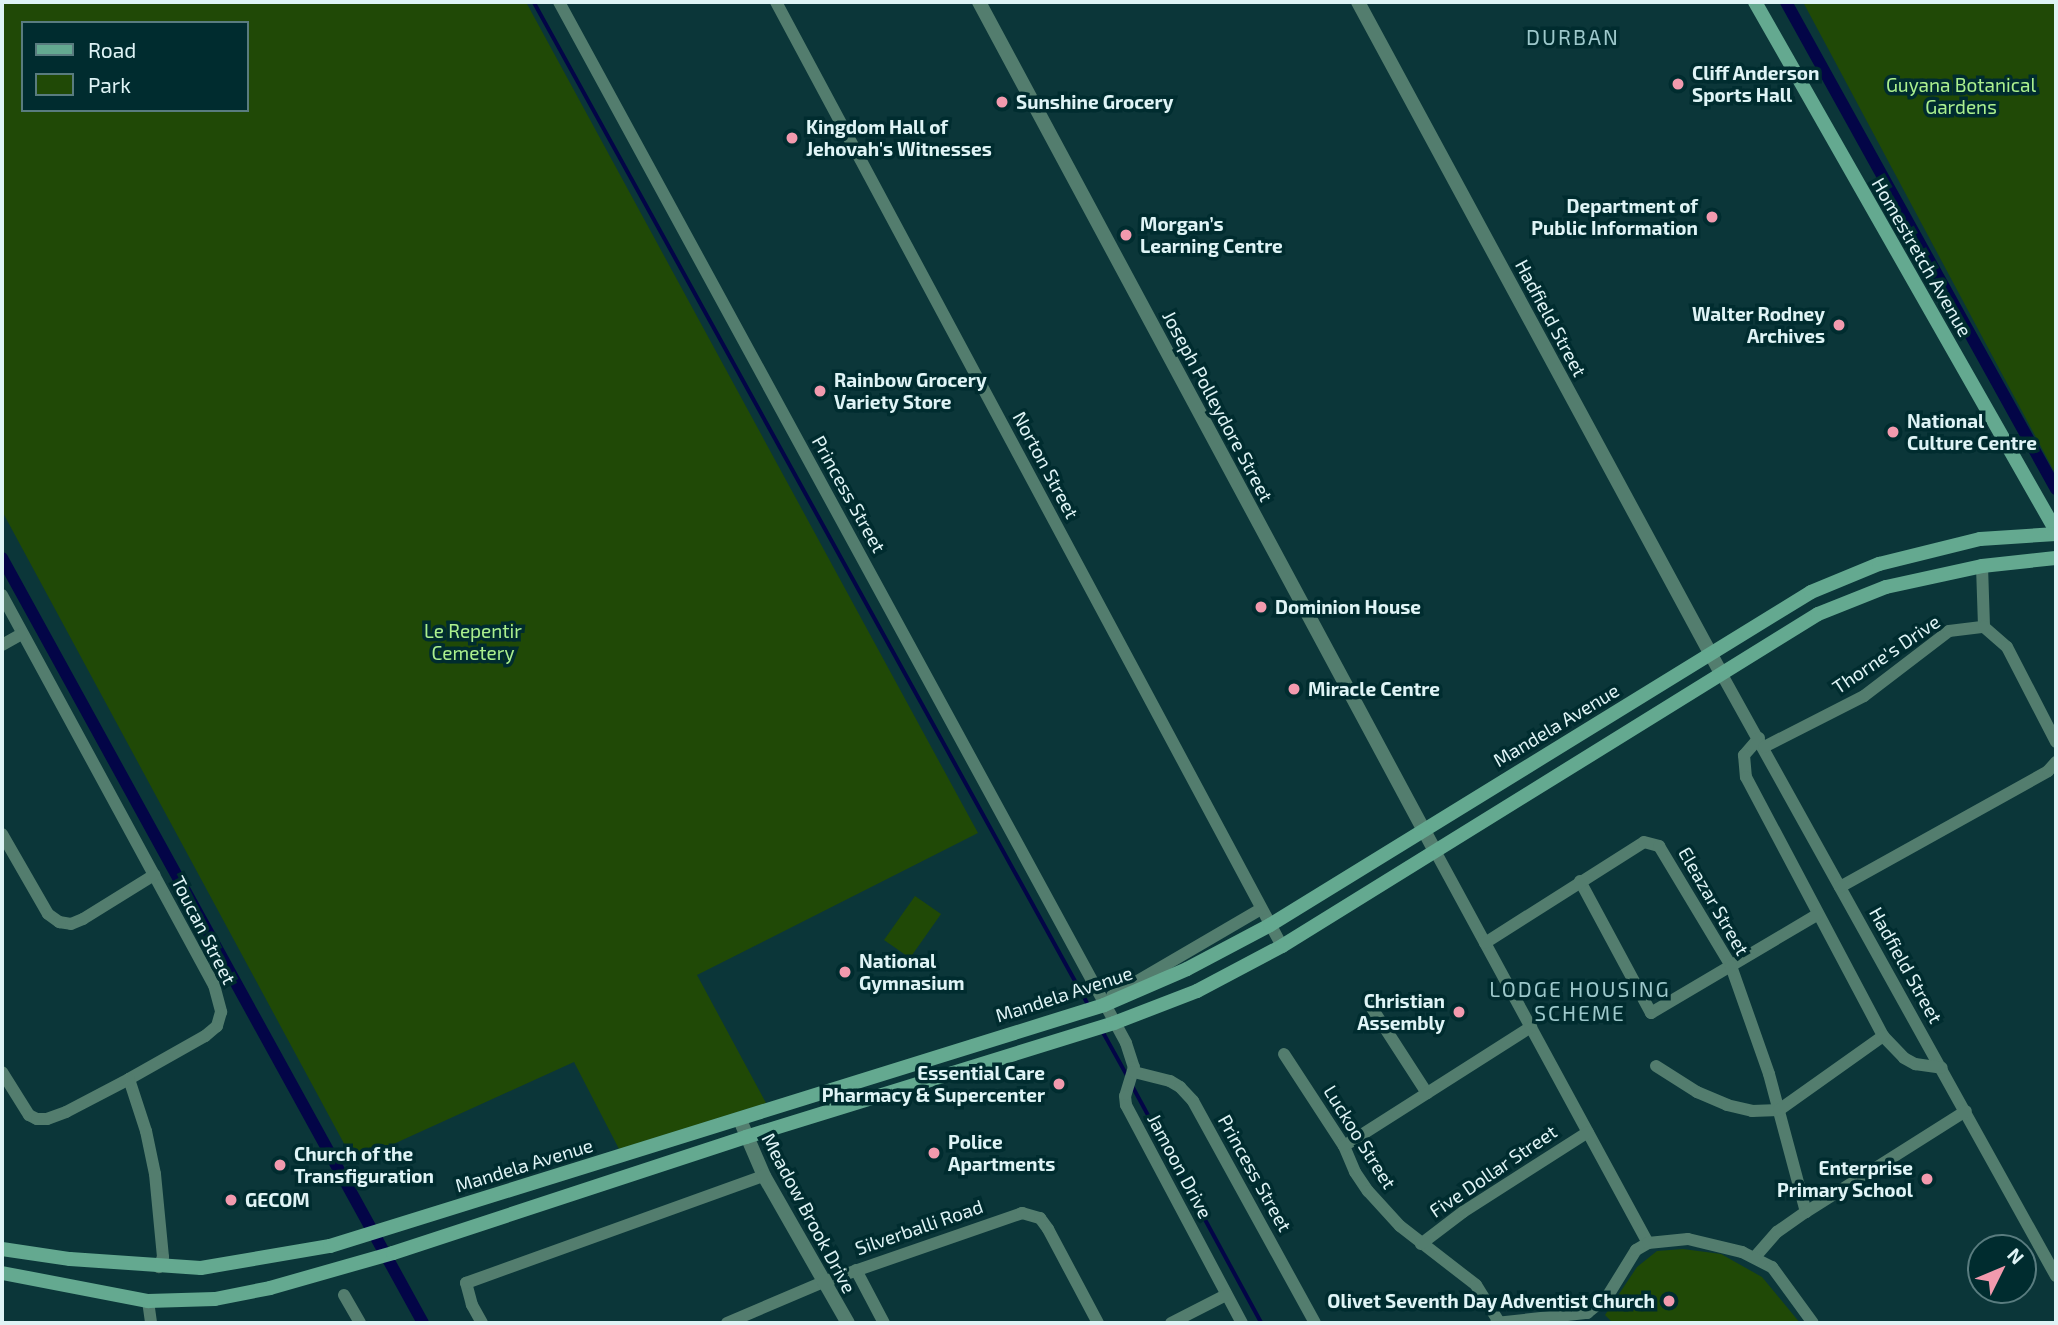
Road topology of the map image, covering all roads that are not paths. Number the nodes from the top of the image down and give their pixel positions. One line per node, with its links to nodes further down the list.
1 (559, 2): 31 (street, Princess Street)
2 (776, 2): 24 (street, Norton Street)
3 (978, 2): 18 (street, Joseph Polleydore Street)
4 (1358, 2): 13 (street, Hadfield Street)
5 (1755, 2): 6 (main road, Homestretch Avenue)
6 (2056, 533): 13 (main road, Mandela Avenue)
7 (2056, 558): 8 (main road)
8 (1982, 566): 10 (street); 14 (main road)
9 (2, 595): 11 (street, Toucan Street)
10 (1984, 627): 15 (street); 16 (street, Thorne's Drive)
11 (22, 634): 12 (street); 21 (street, Toucan Street)
12 (2, 645)
13 (1710, 654): 14 (street, Hadfield Street); 18 (main road, Mandela Avenue)
14 (1721, 673): 16 (street, Hadfield Street); 20 (main road)
15 (2056, 742)
16 (1761, 743): 23 (street, Hadfield Street); 25 (street)
17 (2056, 762): 23 (street)
18 (1423, 828): 20 (street, Joseph Polleydore Street); 26 (main road, Mandela Avenue)
19 (2, 834): 21 (street)
20 (1434, 849): 27 (street); 28 (main road)
21 (154, 874): 40 (street, Toucan Street)
22 (1580, 881): 27 (street, Eleazar Street); 29 (street, Eleazar Street); 29 (street)
23 (1840, 887): 37 (street, Hadfield Street)
24 (1261, 909): 26 (street, Norton Street); 31 (street)
25 (1817, 915): 29 (street); 34 (street)
26 (1270, 925): 28 (street, Norton Street); 31 (main road, Mandela Avenue)
27 (1485, 943): 33 (street)
28 (1282, 946): 32 (main road)
29 (1731, 966): 42 (street, Eleazar Street)
30 (1370, 1005): 41 (street)
31 (1098, 1006): 32 (street, Princess Street); 44 (main road, Mandela Avenue)
32 (1105, 1026): 39 (street); 46 (main road)
33 (1531, 1027): 41 (street); 45 (street)
34 (1883, 1036): 37 (street); 42 (street)
35 (1284, 1054): 47 (street, Luckoo Street)
36 (1656, 1066): 42 (street)
37 (1942, 1068): 43 (street, Hadfield Street)
38 (2, 1073): 40 (street, Toucan Street)
39 (1133, 1074): 60 (street, Jamoon Drive); 72 (street, Princess Street)
40 (129, 1079): 54 (street)
41 (1427, 1093): 47 (street)
42 (1779, 1110): 49 (street, Eleazar Street)
43 (1966, 1111): 49 (street); 57 (street, Hadfield Street)
44 (740, 1119): 46 (street, Meadow Brook Drive); 54 (main road, Mandela Avenue)
45 (1588, 1132): 50 (street); 51 (street, Five Dollar Street)
46 (746, 1137): 48 (street, Meadow Brook Drive); 61 (main road)
47 (1344, 1146): 51 (street, Luckoo Street)
48 (764, 1176): 58 (street, Meadow Brook Drive); 65 (street)
49 (1806, 1212): 53 (street)
50 (1648, 1243): 53 (street); 62 (street)
51 (1421, 1244): 62 (street, Luckoo Street)
52 (2, 1249): 54 (main road, Mandela Avenue)
53 (1755, 1257): 73 (street)
54 (159, 1267)
55 (856, 1270): 58 (street, Silverballi Road); 68 (street); 69 (street, Silverballi Road)
56 (2, 1273): 61 (main road)
57 (2056, 1276)
58 (823, 1282): 66 (street, Silverballi Road); 67 (street, Meadow Brook Drive)
59 (344, 1295): 64 (street)
60 (1226, 1295): 70 (street); 71 (street, Jamoon Drive)
61 (148, 1301): 63 (street)
62 (1498, 1322)
63 (152, 1323)
64 (360, 1323)
65 (482, 1323)
66 (727, 1323)
67 (848, 1323)
68 (884, 1323)
69 (1098, 1323)
70 (1171, 1323)
71 (1242, 1323)
72 (1315, 1323)
73 (1813, 1323)

